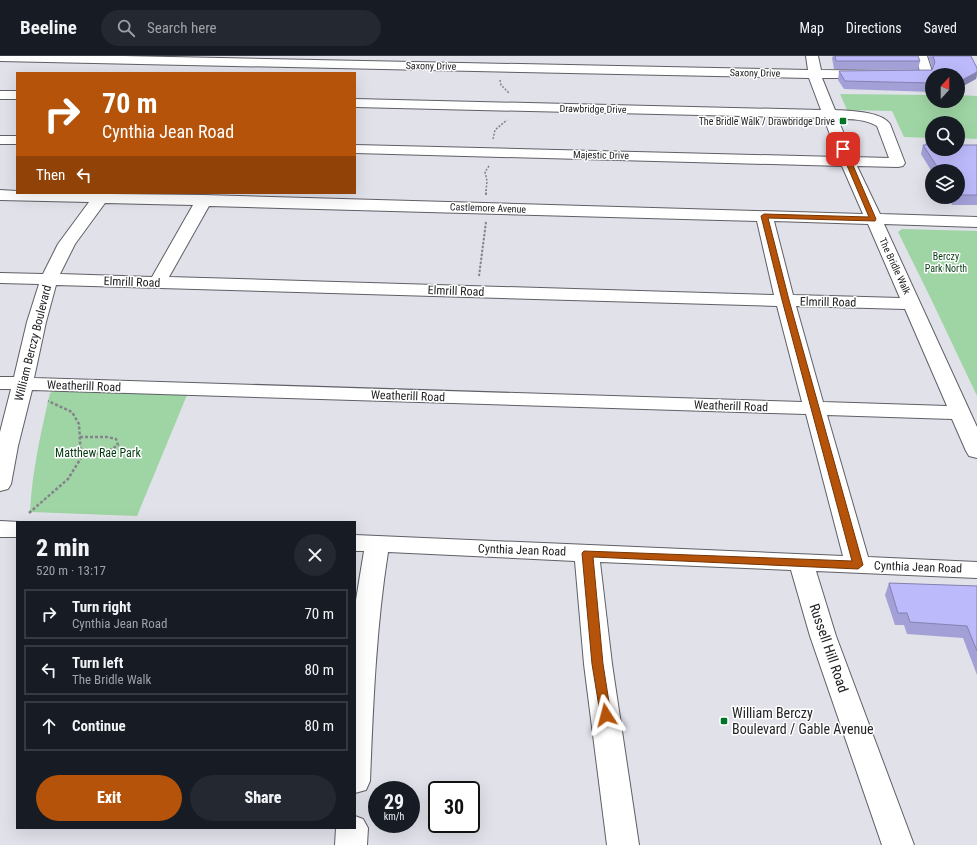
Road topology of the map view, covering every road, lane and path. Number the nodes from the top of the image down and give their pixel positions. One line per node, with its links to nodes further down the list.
1 (812, 56): 6 (street, The Bridle Walk)
2 (921, 56): 6 (street, Saxony Drive)
3 (0, 57): 4 (street, Saxony Drive)
4 (204, 58): 5 (street); 6 (street, Saxony Drive)
5 (194, 72)
6 (815, 74): 12 (street, The Bridle Walk)
7 (500, 79): 10 (path)
8 (0, 95): 9 (street)
9 (16, 95)
10 (510, 96)
11 (356, 103): 12 (street, Drawbridge Drive)
12 (830, 115): 18 (street, The Bridle Walk); 20 (street, Drawbridge Drive)
13 (507, 116): 16 (path)
14 (0, 140): 15 (street)
15 (16, 140)
16 (493, 140)
17 (356, 149): 18 (street, Majestic Drive)
18 (847, 160): 20 (street, Majestic Drive); 27 (street, The Bridle Walk)
19 (491, 164): 23 (path)
20 (902, 168)
21 (0, 195): 22 (street, Castlemore Avenue)
22 (103, 195): 24 (street, Castlemore Avenue); 30 (street, William Berczy Boulevard)
23 (485, 198)
24 (204, 200): 25 (street, Castlemore Avenue); 31 (street)
25 (764, 216): 27 (street, Castlemore Avenue); 33 (street)
26 (487, 217): 32 (path)
27 (873, 219): 28 (street, Castlemore Avenue); 34 (street, The Bridle Walk)
28 (977, 222)
29 (0, 278): 30 (street, Elmrill Road)
30 (49, 279): 31 (street, Elmrill Road); 36 (street, William Berczy Boulevard)
31 (157, 283): 33 (street, Elmrill Road)
32 (479, 283)
33 (785, 300): 34 (street, Elmrill Road); 38 (street)
34 (912, 304): 39 (street, The Bridle Walk)
35 (0, 383): 36 (street, Weatherill Road)
36 (23, 383): 38 (street, Weatherill Road); 43 (street, William Berczy Boulevard)
37 (46, 400): 40 (path)
38 (815, 409): 39 (street); 50 (street)
39 (960, 413): 41 (street, The Bridle Walk)
40 (80, 437): 42 (path); 42 (path)
41 (977, 452)
42 (81, 455): 44 (path)
43 (0, 484)
44 (23, 521)
45 (16, 523): 46 (street)
46 (0, 529)
47 (366, 544): 48 (street, Cynthia Jean Road); 52 (street)
48 (587, 553): 49 (street, Cynthia Jean Road); 55 (street)
49 (801, 563): 50 (street, Cynthia Jean Road); 56 (street, Russell Hill Road)
50 (858, 565): 51 (street, Cynthia Jean Road)
51 (977, 570)
52 (356, 765)
53 (352, 829): 54 (street)
54 (351, 845)
55 (623, 845)
56 (898, 845)

